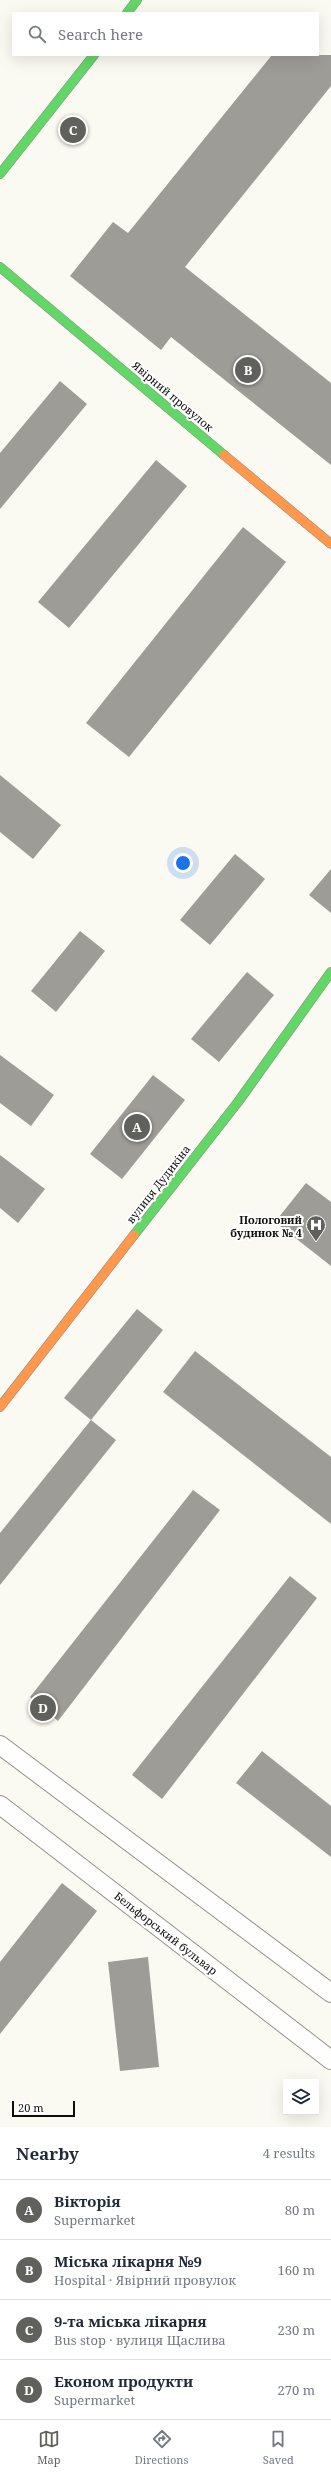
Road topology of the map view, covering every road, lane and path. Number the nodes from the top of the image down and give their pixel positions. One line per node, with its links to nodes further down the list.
1 (137, 0): 2 (street)
2 (128, 12)
3 (93, 56): 4 (street)
4 (0, 174)
5 (0, 267): 6 (street, Явірний провулок)
6 (331, 544)
7 (331, 972): 8 (street, вулиця Дудикіна)
8 (0, 1407)
9 (0, 1745): 11 (street)
10 (0, 1805): 12 (street, Бельфорський бульвар)
11 (331, 1993)
12 (331, 2060)

